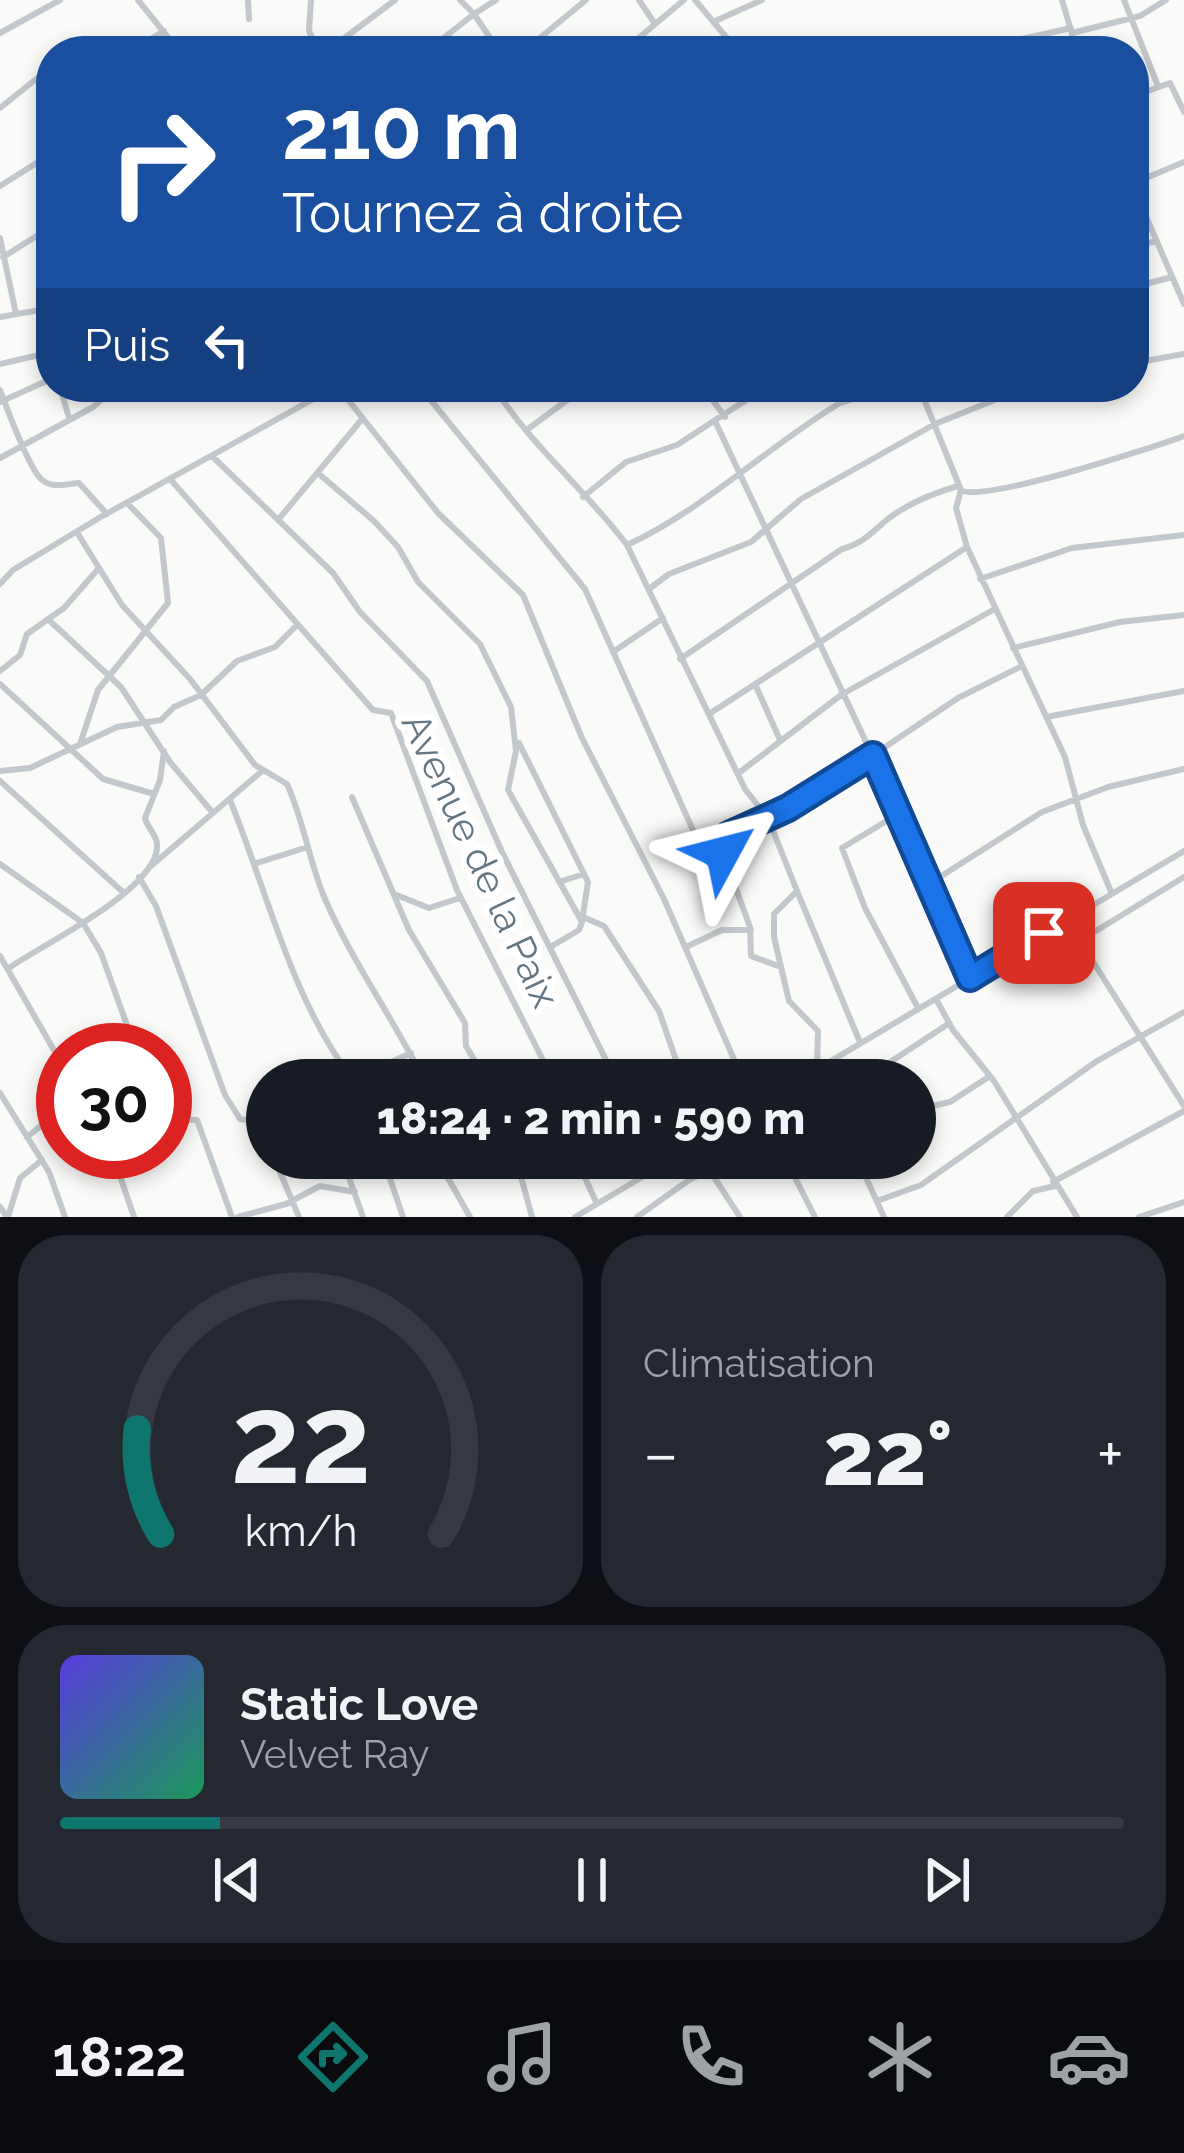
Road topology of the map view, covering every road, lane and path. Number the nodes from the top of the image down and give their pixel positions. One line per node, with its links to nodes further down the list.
1 (60, 0): 23 (street)
2 (138, 0): 21 (street)
3 (248, 0): 17 (street)
4 (310, 0): 26 (street)
5 (395, 0): 27 (street)
6 (460, 0): 16 (street)
7 (496, 0): 16 (street)
8 (586, 0): 30 (street)
9 (639, 0): 19 (street)
10 (684, 0): 19 (street)
11 (695, 0): 20 (street)
12 (762, 0): 20 (street)
13 (1061, 0): 22 (street)
14 (1124, 0): 18 (street)
15 (1166, 0): 18 (street)
16 (474, 14): 28 (street); 29 (street)
17 (248, 19)
18 (1129, 20): 22 (street); 35 (street)
19 (653, 21): 31 (street)
20 (713, 22): 32 (street)
21 (164, 31): 24 (street); 25 (street)
22 (1072, 31): 33 (street); 34 (street)
23 (0, 33)
24 (156, 36)
25 (168, 36)
26 (311, 36)
27 (347, 36)
28 (446, 36)
29 (489, 36)
30 (542, 36)
31 (638, 36)
32 (725, 36)
33 (1046, 36)
34 (1073, 36)
35 (1136, 36)
36 (1149, 66): 38 (street)
37 (36, 79): 40 (street)
38 (1158, 86): 39 (street); 41 (street)
39 (1149, 90)
40 (0, 108)
41 (1184, 112)
42 (1184, 162): 44 (street)
43 (36, 163): 45 (street)
44 (1149, 179)
45 (0, 186)
46 (1149, 222): 49 (street)
47 (36, 237): 51 (street)
48 (0, 238): 51 (street)
49 (1157, 241): 50 (street); 52 (street)
50 (1149, 243)
51 (2, 261): 56 (street)
52 (1172, 277): 53 (street); 54 (street)
53 (1149, 283)
54 (1184, 304)
55 (36, 311): 56 (street)
56 (16, 314): 57 (street)
57 (0, 317)
58 (1184, 354): 60 (street)
59 (36, 356): 61 (street)
60 (1149, 360)
61 (0, 364)
62 (36, 386): 64 (street)
63 (0, 389): 64 (street)
64 (2, 401): 85 (street)
65 (65, 402): 79 (street)
66 (94, 402): 79 (street)
67 (310, 402): 86 (street)
68 (350, 402): 80 (street)
69 (433, 402): 114 (street)
70 (506, 402): 83 (street)
71 (565, 402): 83 (street)
72 (714, 402): 78 (street)
73 (746, 402): 78 (street)
74 (843, 402): 77 (street)
75 (925, 402): 82 (street)
76 (990, 402): 82 (street)
77 (840, 403): 89 (street)
78 (725, 417): 81 (street)
79 (70, 418): 85 (street)
80 (363, 418): 88 (street); 168 (street)
81 (715, 421): 89 (street); 92 (street)
82 (935, 424): 91 (street); 96 (street)
83 (528, 429): 92 (street)
84 (1184, 436): 91 (street)
85 (24, 445): 87 (street); 94 (street)
86 (212, 456): 90 (street); 95 (street)
87 (0, 458)
88 (319, 474): 95 (street); 128 (street)
89 (740, 476): 96 (street); 99 (street)
90 (170, 480): 93 (street); 110 (street, Avenue de la Paix)
91 (960, 488): 100 (street); 103 (street)
92 (584, 497): 99 (street)
93 (128, 503): 94 (street); 111 (street)
94 (107, 514): 97 (street)
95 (278, 520): 167 (street)
96 (765, 532): 103 (street); 105 (street)
97 (78, 534): 101 (street); 104 (street)
98 (1184, 535): 102 (street)
99 (627, 545): 105 (street)
100 (967, 548): 102 (street); 112 (street)
101 (99, 568): 109 (street); 111 (street)
102 (980, 578): 106 (street)
103 (789, 583): 112 (street); 115 (street)
104 (0, 584)
105 (649, 589): 108 (street)
106 (993, 610): 113 (street); 123 (street)
107 (1184, 615): 113 (street)
108 (662, 618): 114 (street); 115 (street)
109 (50, 621): 117 (street); 118 (street)
110 (296, 626): 122 (street); 162 (street, Avenue de la Paix)
111 (145, 632): 118 (street); 122 (street)
112 (815, 642): 119 (street); 123 (street)
113 (1013, 648): 116 (street)
114 (613, 652): 147 (street)
115 (680, 659): 124 (street)
116 (1022, 665): 125 (street); 133 (street)
117 (0, 671)
118 (109, 675): 126 (street); 129 (street)
119 (754, 683): 124 (street); 127 (street)
120 (0, 684): 130 (street)
121 (1184, 691): 125 (street)
122 (201, 695): 126 (street); 137 (street)
123 (842, 695): 127 (street); 133 (street)
124 (708, 714): 138 (street)
125 (1046, 717): 142 (street)
126 (146, 723): 129 (street); 131 (street)
127 (780, 740): 138 (street)
128 (516, 741): 132 (street); 134 (street)
129 (80, 744): 130 (street)
130 (69, 749): 136 (street); 140 (street)
131 (164, 751): 140 (street); 144 (street)
132 (528, 755): 134 (street); 153 (street)
133 (873, 755): 145 (street); 146 (street)
134 (514, 762): 156 (street)
135 (1184, 769): 142 (street)
136 (0, 771)
137 (262, 771): 143 (street); 148 (street)
138 (740, 772): 146 (street)
139 (0, 781): 160 (street)
140 (154, 794): 152 (street)
141 (352, 797): 159 (street)
142 (1076, 799): 157 (street); 161 (street)
143 (230, 800): 144 (street); 151 (street)
144 (213, 813): 152 (street)
145 (898, 814): 157 (street); 175 (street)
146 (768, 818): 147 (street); 158 (street)
147 (729, 835): 165 (street)
148 (308, 847): 151 (street); 182 (street)
149 (1184, 851): 161 (street)
150 (0, 864): 164 (street)
151 (253, 865): 183 (street)
152 (151, 866): 154 (street)
153 (584, 874): 156 (street); 163 (street)
154 (139, 877): 160 (street); 200 (street)
155 (1184, 877): 166 (street)
156 (558, 882): 163 (street)
157 (932, 882): 173 (street)
158 (797, 891): 171 (street); 181 (street)
159 (391, 892): 162 (street); 186 (street)
160 (124, 893): 164 (street)
161 (1112, 894): 169 (street)
162 (462, 898): 187 (street, Avenue de la Paix)
163 (583, 920): 167 (street); 189 (street)
164 (83, 922): 172 (street); 178 (street)
165 (751, 930): 168 (street); 171 (street)
166 (1080, 941): 169 (street); 180 (street)
167 (552, 946): 188 (street)
168 (685, 947): 190 (street)
169 (1015, 952): 173 (street)
170 (0, 956): 172 (street)
171 (781, 967): 191 (street)
172 (8, 968): 177 (street)
173 (970, 978): 174 (street)
174 (935, 998): 175 (street); 179 (street)
175 (918, 1008): 181 (street)
176 (1184, 1012): 180 (street)
177 (39, 1023)
178 (123, 1023)
179 (948, 1024): 193 (street); 194 (street)
180 (1138, 1035): 197 (street); 198 (street)
181 (859, 1040): 192 (street)
182 (411, 1053): 184 (street); 185 (street)
183 (338, 1059)
184 (398, 1059)
185 (414, 1059)
186 (474, 1059)
187 (542, 1059)
188 (606, 1059)
189 (676, 1059)
190 (734, 1059)
191 (815, 1059)
192 (834, 1059)
193 (895, 1059)
194 (990, 1076): 196 (street); 198 (street)
195 (0, 1093): 202 (street)
196 (936, 1105)
197 (1184, 1108): 218 (street)
198 (1013, 1117): 218 (street); 222 (street)
199 (192, 1120): 229 (street)
200 (246, 1120)
201 (36, 1130): 202 (street)
202 (27, 1137): 203 (street)
203 (36, 1151)
204 (36, 1165): 226 (street)
205 (50, 1179): 227 (street)
206 (121, 1179): 228 (street)
207 (283, 1179): 220 (street)
208 (350, 1179): 219 (street)
209 (390, 1179): 232 (street)
210 (449, 1179): 233 (street)
211 (522, 1179): 234 (street)
212 (586, 1179): 221 (street)
213 (632, 1179): 221 (street)
214 (695, 1179): 225 (street)
215 (716, 1179): 237 (street)
216 (796, 1179): 238 (street)
217 (867, 1179): 222 (street)
218 (1054, 1184): 240 (street); 241 (street)
219 (355, 1192): 220 (street); 231 (street)
220 (293, 1201): 229 (street); 230 (street)
221 (596, 1202): 235 (street)
222 (877, 1202): 239 (street)
223 (1184, 1202): 242 (street)
224 (0, 1207): 226 (street)
225 (650, 1213): 236 (street)
226 (8, 1217)
227 (65, 1217)
228 (134, 1217)
229 (235, 1217)
230 (299, 1217)
231 (363, 1217)
232 (403, 1217)
233 (470, 1217)
234 (532, 1217)
235 (575, 1217)
236 (637, 1217)
237 (740, 1217)
238 (815, 1217)
239 (884, 1217)
240 (1007, 1217)
241 (1077, 1217)
242 (1139, 1217)

